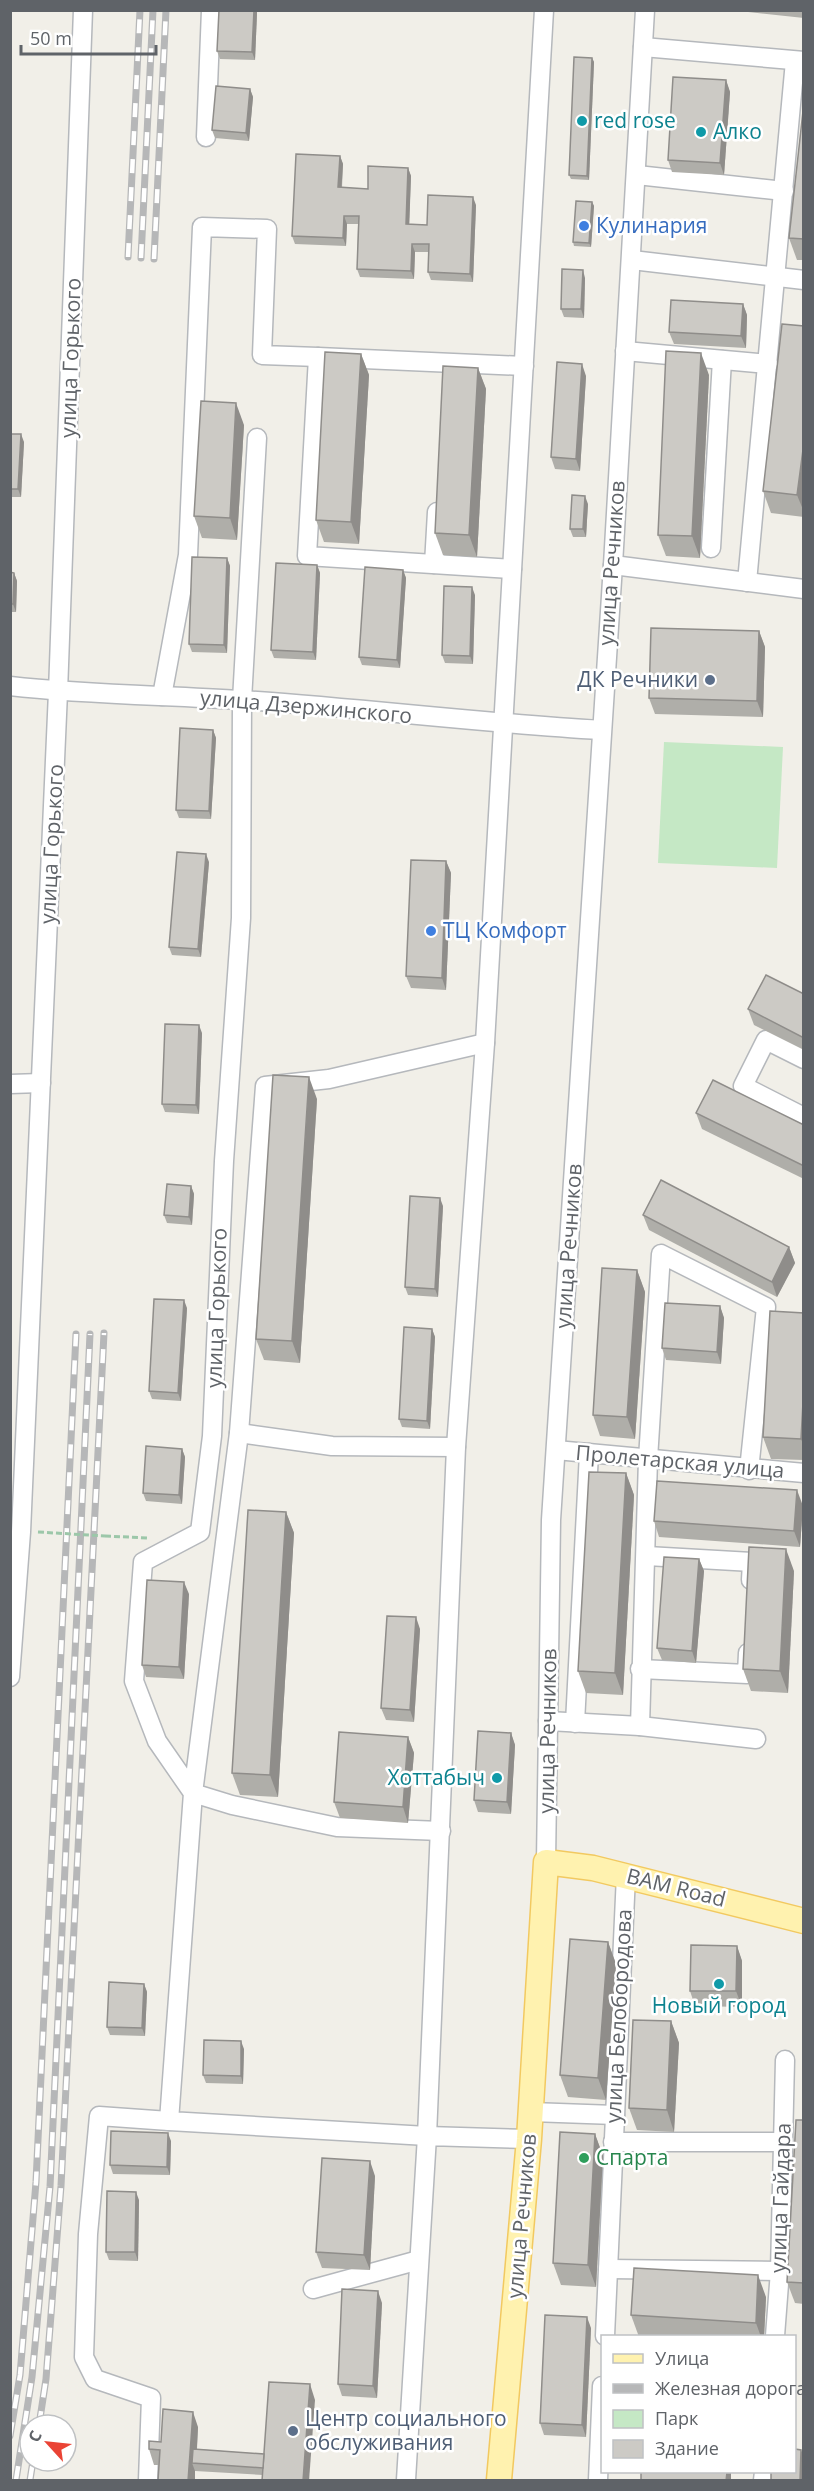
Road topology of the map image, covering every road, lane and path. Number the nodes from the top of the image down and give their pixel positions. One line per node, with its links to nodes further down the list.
1 (83, 10): 29 (street, улица Горького)
2 (211, 10): 7 (street)
3 (544, 10): 18 (street)
4 (645, 10): 5 (street, улица Речников)
5 (643, 47): 6 (street); 8 (street, улица Речников)
6 (799, 61): 9 (street)
7 (206, 137)
8 (637, 175): 9 (street); 10 (street, улица Речников)
9 (784, 191): 11 (street)
10 (632, 260): 11 (street); 13 (street, улица Речников)
11 (777, 277): 12 (street); 17 (street)
12 (804, 280)
13 (625, 351): 15 (street); 24 (street, улица Речников)
14 (318, 357): 16 (street); 23 (street); 30 (street)
15 (722, 360): 17 (street); 22 (street)
16 (445, 362): 18 (street); 19 (street)
17 (768, 364): 26 (street)
18 (524, 366): 25 (street)
19 (443, 386)
20 (256, 438): 31 (street)
21 (438, 493): 23 (street)
22 (711, 548)
23 (434, 564): 25 (street)
24 (613, 565): 26 (street); 33 (street, улица Речников)
25 (512, 569): 32 (street)
26 (747, 582): 27 (street)
27 (804, 589)
28 (10, 686): 29 (street, улица Дзержинского)
29 (58, 692): 30 (street, улица Дзержинского); 36 (street, улица Горького)
30 (162, 696): 31 (street, улица Дзержинского)
31 (242, 700): 32 (street, улица Дзержинского); 48 (street, улица Горького)
32 (504, 725): 33 (street, улица Дзержинского); 34 (street)
33 (601, 730): 41 (street, улица Речников)
34 (485, 1042): 39 (street); 40 (street)
35 (804, 1059): 38 (street)
36 (41, 1083): 37 (street); 46 (street, улица Горького)
37 (10, 1084)
38 (804, 1117)
39 (239, 1433): 40 (street); 57 (street)
40 (456, 1447): 58 (street)
41 (556, 1450): 42 (street, Пролетарская улица); 53 (street, улица Речников)
42 (589, 1453): 43 (street, Пролетарская улица); 54 (street)
43 (648, 1459): 44 (street, Пролетарская улица); 44 (street); 47 (street)
44 (749, 1470): 45 (street, Пролетарская улица)
45 (804, 1473)
46 (23, 1532): 48 (path, bridge); 52 (street, улица Горького)
47 (647, 1556): 49 (street); 51 (street)
48 (143, 1562): 57 (street)
49 (750, 1595)
50 (748, 1641): 51 (street)
51 (640, 1669): 55 (street)
52 (10, 1677)
53 (548, 1721): 54 (street); 59 (street, улица Речников)
54 (575, 1722): 55 (street)
55 (640, 1726): 56 (street)
56 (756, 1739)
57 (193, 1793): 58 (street); 65 (street)
58 (441, 1831): 66 (street)
59 (546, 1862): 60 (main road, BAM Road); 63 (main road, улица Речников)
60 (626, 1875): 61 (main road, BAM Road); 64 (street, улица Белобородова)
61 (804, 1921)
62 (785, 2060): 69 (street, улица Гайдара)
63 (531, 2112): 64 (street); 67 (main road, улица Речников)
64 (615, 2115): 68 (street, улица Белобородова)
65 (169, 2121): 66 (street); 77 (street)
66 (427, 2136): 67 (street); 70 (street)
67 (529, 2139): 79 (main road, улица Речников)
68 (613, 2142): 69 (street); 71 (street, улица Белобородова)
69 (783, 2142): 72 (street, улица Гайдара)
70 (419, 2260): 73 (street); 78 (street)
71 (608, 2269): 72 (street); 74 (street, улица Белобородова)
72 (780, 2271): 75 (street, улица Гайдара)
73 (313, 2289)
74 (605, 2335)
75 (775, 2335)
76 (601, 2424): 80 (street)
77 (148, 2481)
78 (406, 2481)
79 (499, 2481)
80 (598, 2481)

